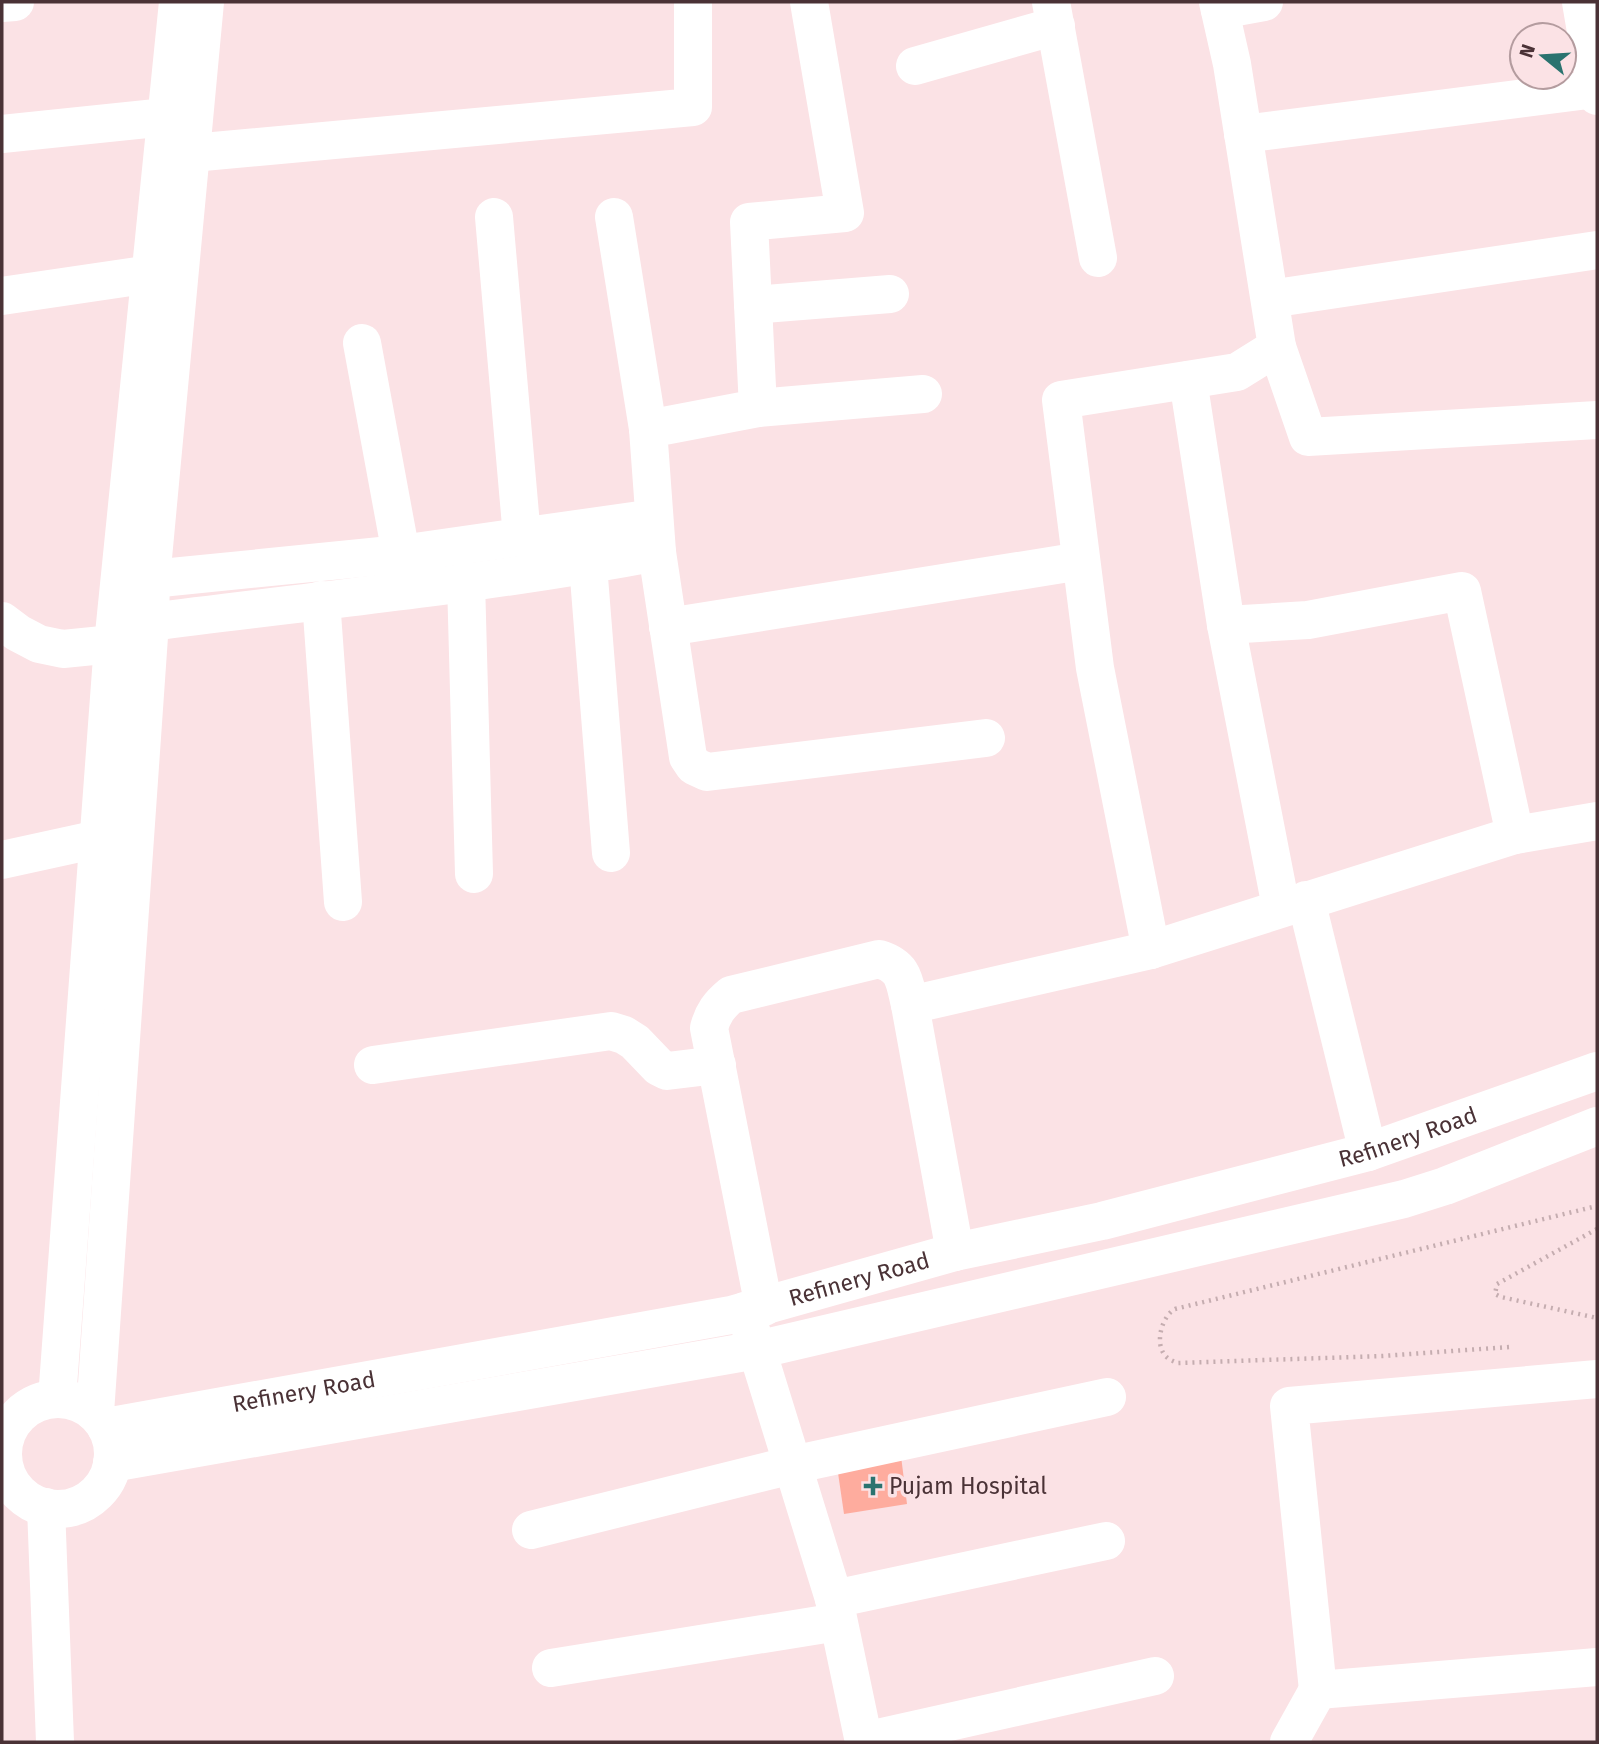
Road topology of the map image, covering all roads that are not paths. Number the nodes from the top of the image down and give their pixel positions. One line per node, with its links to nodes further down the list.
1 (15, 2): 7 (street)
2 (203, 2): 15 (street)
3 (693, 2): 15 (street)
4 (809, 2): 24 (street)
5 (1264, 2): 8 (street)
6 (1581, 2): 10 (street)
7 (2, 3)
8 (1219, 6): 14 (street)
9 (1054, 14): 11 (street); 19 (street)
10 (1593, 39): 12 (street)
11 (915, 66)
12 (1597, 93): 14 (street)
13 (2, 134): 15 (street)
14 (1243, 134): 23 (street)
15 (174, 141): 20 (street); 37 (street)
16 (494, 217): 33 (street)
17 (614, 217): 31 (street)
18 (1597, 250): 23 (street)
19 (1098, 258)
20 (151, 274): 22 (street); 43 (street)
21 (890, 294): 24 (street)
22 (2, 296)
23 (1270, 299): 26 (street)
24 (753, 305): 29 (street)
25 (362, 343): 34 (street)
26 (1278, 347): 27 (street); 30 (street)
27 (1188, 380): 35 (street); 41 (street)
28 (923, 394): 29 (street)
29 (758, 408): 31 (street)
30 (1597, 420)
31 (648, 429): 32 (street)
32 (656, 535): 33 (street); 36 (street); 42 (street)
33 (522, 537): 34 (street)
34 (401, 554): 37 (street)
35 (1081, 561): 42 (street); 53 (street)
36 (588, 565): 38 (street); 48 (street)
37 (151, 579): 43 (street)
38 (466, 581): 39 (street); 50 (street)
39 (321, 600): 43 (street); 51 (street)
40 (2, 621): 43 (street)
41 (1226, 625): 46 (street); 52 (street)
42 (668, 627): 44 (street)
43 (137, 637): 47 (street); 67 (street)
44 (986, 737)
45 (1597, 821): 46 (street)
46 (1515, 835): 52 (street)
47 (98, 839): 49 (street); 65 (street)
48 (611, 853)
49 (2, 860)
50 (474, 874)
51 (343, 902)
52 (1293, 904): 53 (street); 59 (street)
53 (1151, 950): 54 (street)
54 (910, 1005): 56 (street); 60 (street)
55 (373, 1065): 56 (street)
56 (717, 1065): 61 (street)
57 (1597, 1071): 59 (street, Refinery Road)
58 (1597, 1126): 62 (street, Refinery Road)
59 (1368, 1152): 60 (street, Refinery Road)
60 (955, 1252): 61 (street, Refinery Road)
61 (755, 1309): 62 (street); 67 (street, Refinery Road)
62 (757, 1350): 67 (street, Refinery Road); 68 (street)
63 (1597, 1379): 77 (street)
64 (1107, 1397): 68 (street)
65 (57, 1399): 66 (street); 67 (street)
66 (5, 1432): 69 (street)
67 (104, 1435): 70 (street)
68 (792, 1465): 71 (street); 73 (street)
69 (6, 1484): 70 (street)
70 (46, 1507): 78 (street)
71 (531, 1531)
72 (1106, 1541): 73 (street)
73 (836, 1610): 75 (street); 79 (street)
74 (1597, 1667): 77 (street)
75 (551, 1668)
76 (1155, 1676): 79 (street)
77 (1318, 1690): 80 (street)
78 (55, 1742)
79 (864, 1742)
80 (1289, 1742)

